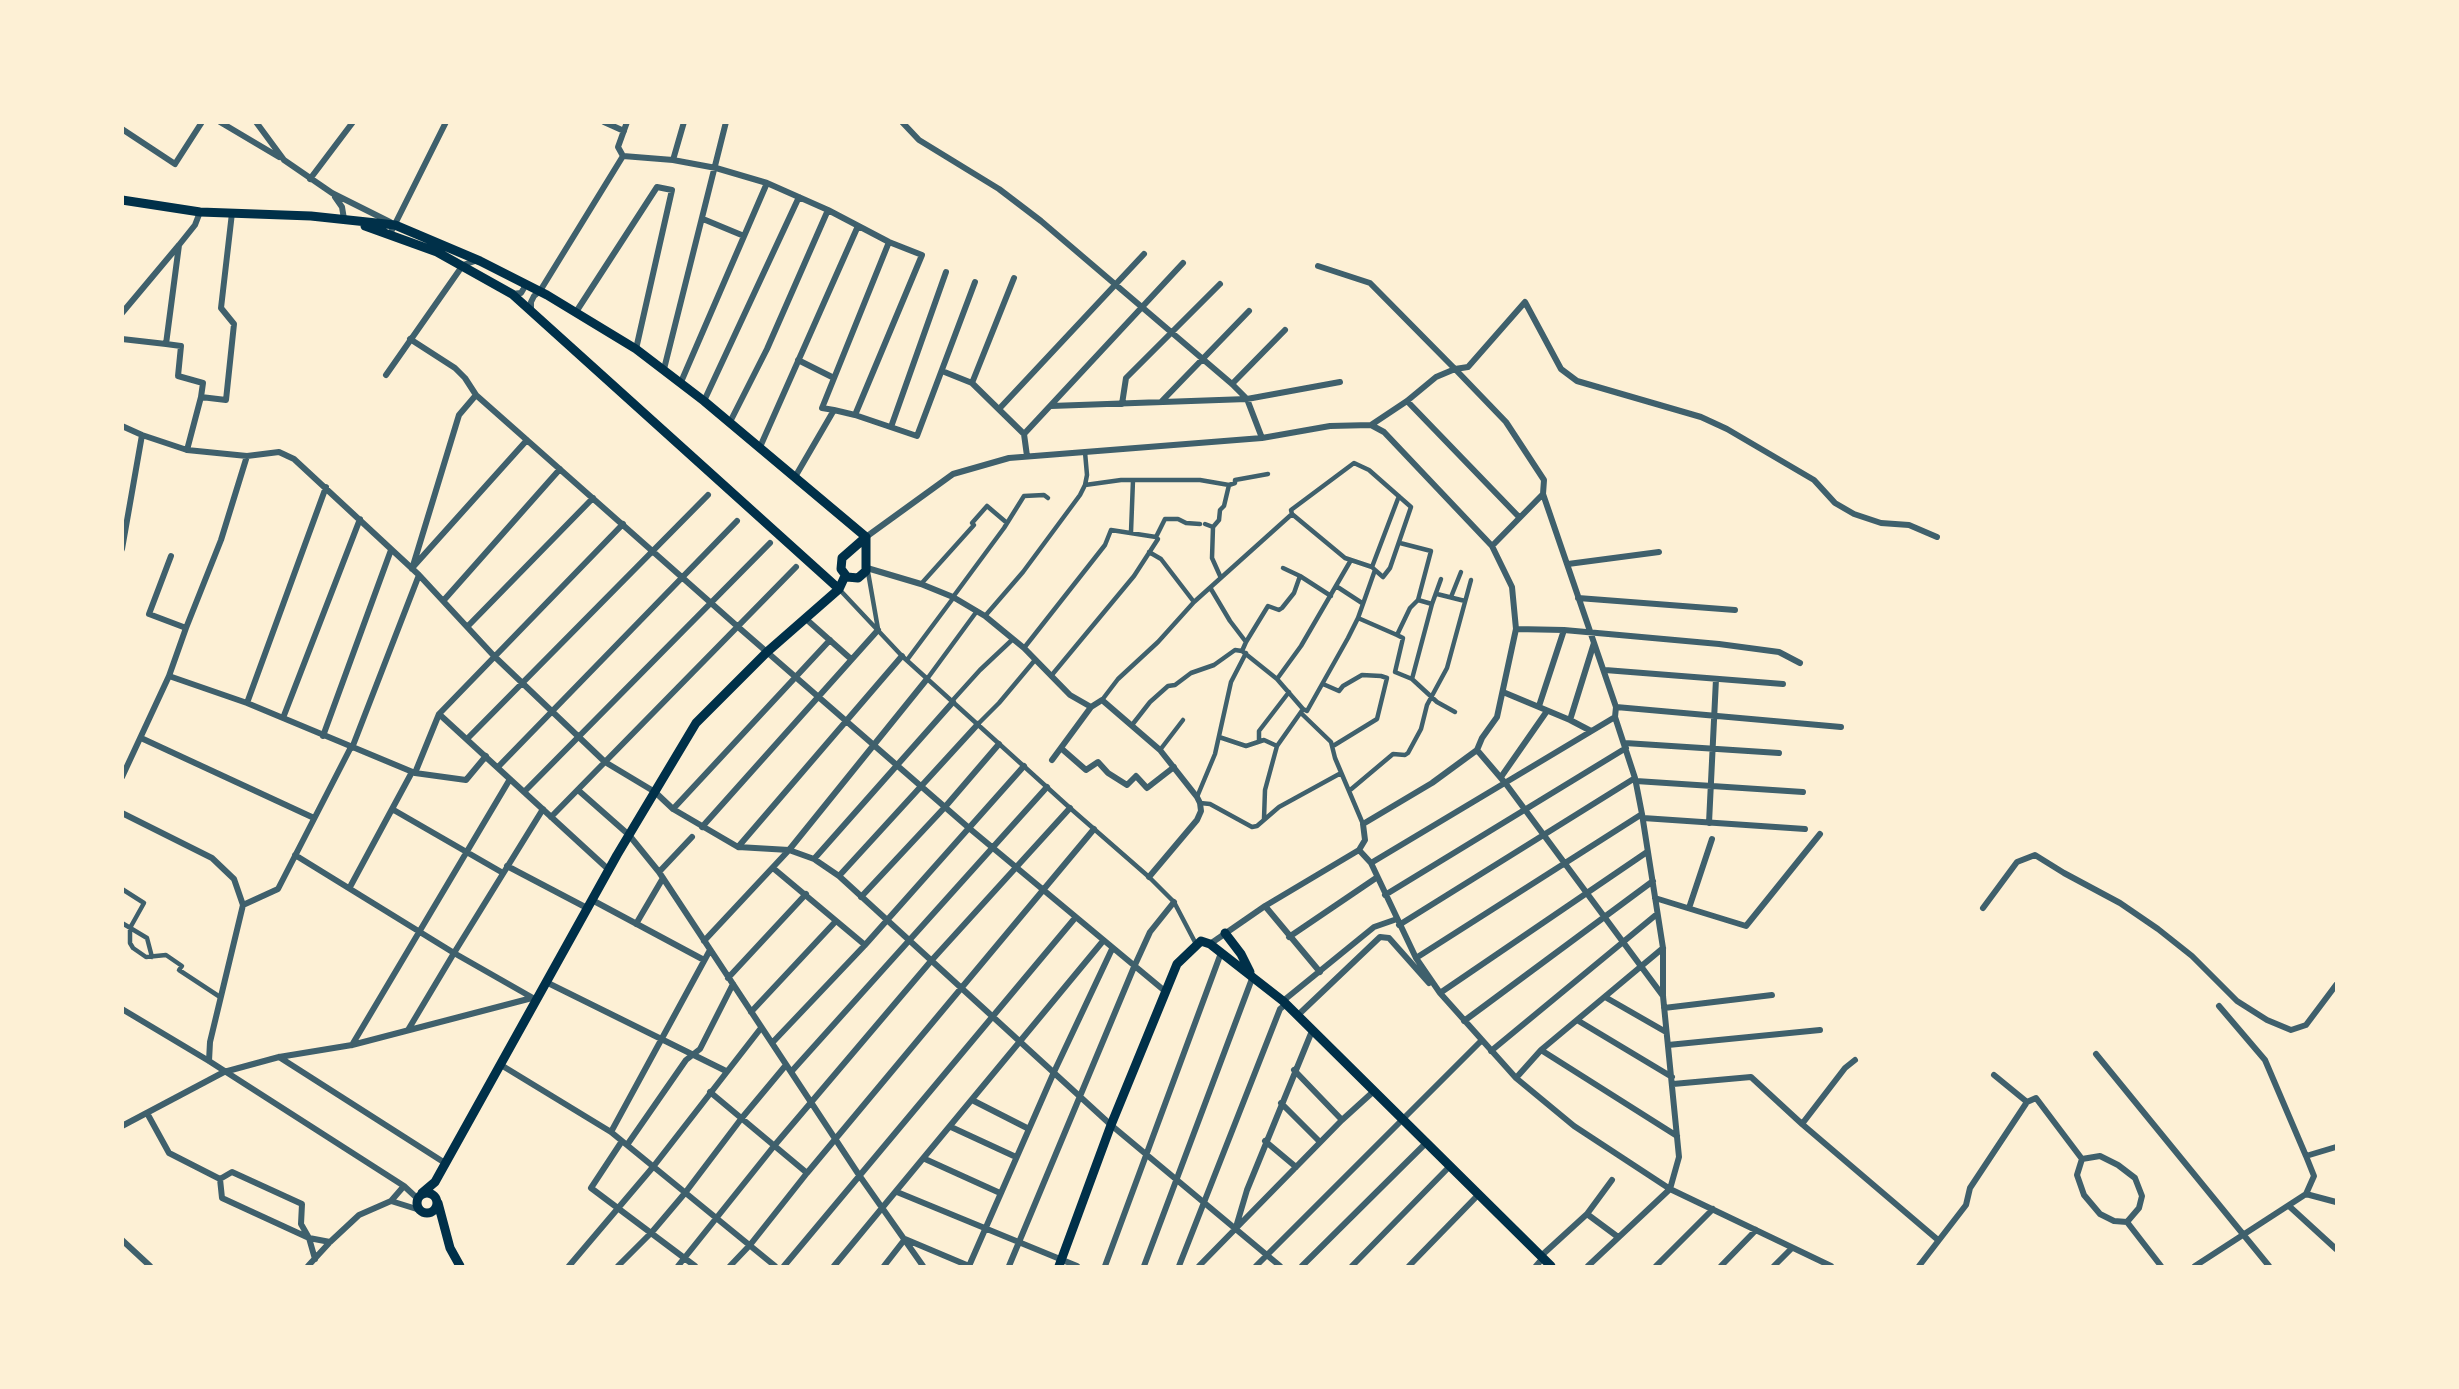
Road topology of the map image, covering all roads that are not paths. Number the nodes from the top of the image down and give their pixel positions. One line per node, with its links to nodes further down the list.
1 (202, 122): 11 (street)
2 (220, 122): 14 (street)
3 (256, 122): 14 (street)
4 (353, 122): 17 (street)
5 (446, 122): 28 (street)
6 (604, 122): 12 (street)
7 (627, 122): 12 (street)
8 (684, 122): 15 (street)
9 (726, 122): 16 (street)
10 (902, 122): 41 (street)
11 (122, 129)
12 (624, 131): 13 (street)
13 (624, 156): 15 (street); 43 (street)
14 (284, 160): 17 (street)
15 (674, 160): 16 (street)
16 (716, 168): 18 (street); 26 (street)
17 (310, 179): 19 (street)
18 (767, 183): 20 (street); 29 (street)
19 (332, 192): 25 (street); 28 (street)
20 (799, 197): 22 (street); 70 (street)
21 (122, 200): 23 (main road)
22 (828, 210): 27 (street); 78 (street)
23 (200, 212): 24 (main road); 31 (street)
24 (232, 213): 25 (main road); 68 (street)
25 (344, 219): 28 (main road)
26 (703, 219): 29 (street); 58 (street)
27 (858, 226): 30 (street); 56 (street)
28 (392, 229): 33 (main road); 35 (main road)
29 (744, 236): 63 (street)
30 (889, 242): 62 (street); 77 (street)
31 (179, 245): 49 (street); 54 (street)
32 (1144, 254): 41 (street)
33 (481, 261): 35 (street); 39 (main road)
34 (1183, 263): 45 (street)
35 (463, 265): 44 (main road); 53 (street)
36 (1318, 266): 59 (street)
37 (946, 272): 81 (street)
38 (1014, 278): 65 (street)
39 (524, 282): 43 (main road); 44 (street)
40 (975, 282): 60 (street)
41 (1115, 284): 45 (street); 76 (street)
42 (1220, 284): 51 (street)
43 (540, 291): 44 (street); 46 (street); 48 (main road)
44 (516, 293): 46 (main road)
45 (1143, 307): 51 (street); 74 (street)
46 (531, 310): 136 (main road)
47 (1249, 310): 57 (street)
48 (576, 312): 55 (main road); 55 (street)
49 (122, 313)
50 (1285, 330): 66 (street)
51 (1171, 333): 57 (street); 73 (street)
52 (122, 339): 54 (street)
53 (410, 339): 61 (street); 67 (street)
54 (166, 344): 68 (street)
55 (636, 349): 58 (main road)
56 (798, 360): 62 (street); 86 (street)
57 (1202, 360): 66 (street); 72 (street)
58 (664, 369): 63 (main road)
59 (1454, 369): 71 (street); 98 (street); 113 (street)
60 (942, 371): 65 (street); 81 (street)
61 (386, 375)
62 (834, 378): 75 (street)
63 (681, 382): 70 (main road)
64 (1340, 382): 69 (street)
65 (972, 383): 76 (street)
66 (1232, 384): 69 (street)
67 (476, 395): 85 (street); 130 (street)
68 (201, 397): 87 (street)
69 (1247, 400): 72 (street); 84 (street)
70 (705, 401): 78 (main road)
71 (1407, 401): 79 (street); 104 (street)
72 (1161, 402): 73 (street)
73 (1122, 404): 74 (street)
74 (1051, 406): 82 (street)
75 (834, 410): 77 (street); 93 (street)
76 (999, 410): 82 (street)
77 (855, 415): 81 (street)
78 (730, 422): 86 (main road)
79 (1371, 425): 84 (street); 116 (street)
80 (122, 426): 83 (street)
81 (891, 427)
82 (1024, 433): 90 (street)
83 (142, 435): 87 (street); 117 (street)
84 (1262, 438): 88 (street)
85 (527, 440): 91 (street); 130 (street)
86 (760, 447): 93 (main road)
87 (187, 450): 89 (street)
88 (1084, 451): 90 (street); 95 (street)
89 (247, 456): 97 (street); 163 (street)
90 (1027, 456): 111 (street)
91 (560, 469): 101 (street); 149 (street)
92 (1268, 474): 96 (street)
93 (795, 477): 111 (main road)
94 (1133, 480): 95 (street); 96 (street); 110 (street)
95 (1085, 485): 158 (street)
96 (1229, 485): 109 (street)
97 (326, 487): 105 (street); 200 (street)
98 (1544, 494): 104 (street); 125 (street)
99 (708, 495): 119 (street)
100 (1399, 496): 103 (street); 114 (street); 129 (street)
101 (593, 498): 108 (street); 161 (street)
102 (1048, 498): 107 (street)
103 (1291, 512): 124 (street); 137 (street)
104 (1519, 517): 116 (street)
105 (360, 519): 118 (street); 211 (street)
106 (737, 522): 135 (street)
107 (1007, 523): 140 (street); 146 (street)
108 (623, 524): 119 (street); 176 (street)
109 (1213, 527): 112 (street); 137 (street)
110 (1131, 532): 112 (street); 173 (street)
111 (866, 537): 122 (main road); 126 (main road)
112 (1156, 537): 120 (street)
113 (1937, 537)
114 (1399, 542): 129 (street); 150 (street)
115 (770, 543): 152 (street)
116 (1492, 546): 164 (street)
117 (122, 549)
118 (391, 550): 130 (street); 219 (street)
119 (653, 550): 135 (street); 191 (street)
120 (1149, 552): 153 (street); 184 (street)
121 (1659, 552): 125 (street)
122 (848, 553): 126 (main road); 132 (main road)
123 (171, 556): 163 (street)
124 (1351, 560): 129 (street); 141 (street)
125 (1568, 564): 148 (street)
126 (867, 565): 132 (main road); 140 (street); 165 (street)
127 (796, 567): 162 (street)
128 (1283, 568): 134 (street)
129 (1373, 568): 154 (street)
130 (412, 569): 133 (street)
131 (1461, 572): 147 (street)
132 (843, 574): 136 (main road); 142 (main road)
133 (419, 575): 149 (street); 230 (street)
134 (1300, 576): 145 (street); 171 (street)
135 (682, 577): 152 (street); 204 (street)
136 (825, 578): 142 (main road)
137 (1221, 579): 143 (street)
138 (1441, 579): 144 (street)
139 (1471, 580): 151 (street)
140 (921, 584): 146 (street)
141 (1336, 586): 145 (street); 154 (street)
142 (839, 589): 160 (main road); 165 (street)
143 (1211, 589): 153 (street); 171 (street)
144 (1437, 594): 147 (street); 155 (street)
145 (1331, 596): 188 (street)
146 (953, 597): 157 (street); 177 (street)
147 (1451, 597): 151 (street)
148 (1578, 597): 156 (street); 167 (street)
149 (444, 600): 161 (street)
150 (1418, 600): 155 (street); 168 (street)
151 (1465, 601): 197 (street)
152 (710, 602): 162 (street); 220 (street)
153 (1194, 602): 198 (street)
154 (1362, 603): 159 (street)
155 (1432, 604): 189 (street)
156 (1735, 610)
157 (977, 611): 158 (street); 187 (street)
158 (985, 616): 169 (street)
159 (1358, 618): 168 (street); 192 (street)
160 (806, 619): 170 (street); 174 (main road)
161 (468, 626): 176 (street)
162 (737, 626): 174 (street); 238 (street)
163 (186, 628): 185 (street)
164 (1516, 629): 166 (street); 195 (street)
165 (878, 630): 177 (street); 178 (street)
166 (1564, 630): 167 (street); 201 (street)
167 (1591, 634): 172 (street); 180 (street)
168 (1397, 635): 182 (street)
169 (1014, 638): 173 (street); 199 (street)
170 (830, 640): 178 (street); 183 (street)
171 (1246, 642): 175 (street)
172 (1594, 643): 181 (street); 214 (street)
173 (1024, 648): 179 (street)
174 (768, 652): 183 (street); 256 (main road)
175 (1244, 652): 188 (street); 216 (street); 221 (street)
176 (495, 656): 191 (street); 208 (street)
177 (904, 658): 187 (street); 212 (street)
178 (851, 659): 196 (street)
179 (1035, 660): 184 (street); 215 (street)
180 (1800, 663)
181 (1605, 670): 190 (street); 203 (street)
182 (1395, 672): 186 (street); 189 (street)
183 (796, 676): 196 (street); 263 (street)
184 (1051, 676): 202 (street)
185 (169, 677): 200 (street); 222 (street)
186 (1387, 678): 192 (street); 228 (street)
187 (927, 679): 199 (street); 225 (street)
188 (1277, 679): 194 (street)
189 (1412, 679): 197 (street)
190 (1716, 679): 193 (street); 209 (street)
191 (524, 684): 204 (street); 223 (street)
192 (1323, 684): 205 (street)
193 (1783, 684)
194 (1289, 692): 205 (street); 224 (street)
195 (1503, 692): 201 (street); 234 (street)
196 (818, 695): 212 (street); 272 (street)
197 (1432, 696): 207 (street); 254 (street)
198 (1102, 700): 202 (street); 216 (street)
199 (952, 701): 215 (street); 239 (street)
200 (247, 703): 211 (street)
201 (1539, 706): 206 (street)
202 (1091, 707): 232 (street)
203 (1616, 707): 209 (street); 210 (street)
204 (551, 711): 220 (street); 241 (street)
205 (1302, 711): 227 (street); 228 (street)
206 (1547, 711): 214 (street); 246 (street)
207 (1455, 712)
208 (439, 714): 223 (street); 243 (street)
209 (1714, 716): 217 (street); 231 (street)
210 (1615, 717): 218 (street); 229 (street)
211 (283, 718): 219 (street)
212 (846, 720): 225 (street); 281 (street)
213 (1184, 720): 233 (street)
214 (1570, 720): 218 (street)
215 (978, 723): 226 (street); 250 (street)
216 (1132, 724): 233 (street)
217 (1841, 727)
218 (1591, 731): 249 (street)
219 (323, 736): 230 (street)
220 (578, 736): 238 (street); 255 (street)
221 (1219, 737): 224 (street); 258 (street)
222 (141, 738): 245 (street); 268 (street)
223 (467, 739): 236 (street)
224 (1259, 741): 227 (street)
225 (875, 744): 239 (street); 283 (street)
226 (999, 744): 240 (street); 259 (street)
227 (1277, 746): 269 (street)
228 (1333, 746): 244 (street)
229 (1625, 746): 231 (street); 248 (street); 264 (street)
230 (351, 748): 243 (street); 268 (street)
231 (1712, 749): 235 (street); 251 (street)
232 (1062, 750): 237 (street); 242 (street)
233 (1160, 750): 242 (street)
234 (1477, 750): 246 (street); 271 (street)
235 (1779, 753)
236 (486, 756): 241 (street); 243 (street)
237 (1052, 761)
238 (605, 762): 253 (street); 256 (street)
239 (897, 764): 250 (street); 288 (street)
240 (1024, 766): 252 (street); 273 (street)
241 (498, 767): 247 (street)
242 (1174, 767): 258 (street)
243 (413, 772): 261 (street)
244 (1341, 773): 254 (street); 269 (street)
245 (122, 777)
246 (1501, 777): 249 (street)
247 (510, 779): 255 (street); 285 (street)
248 (1635, 779): 251 (street); 266 (street); 278 (street)
249 (1506, 784): 264 (street); 289 (street)
250 (921, 785): 259 (street); 296 (street)
251 (1710, 786): 257 (street); 270 (street)
252 (1047, 788): 260 (street); 282 (street)
253 (578, 790): 267 (street); 277 (street)
254 (1349, 791): 271 (street)
255 (524, 792): 262 (street)
256 (655, 792): 263 (street); 277 (main road)
257 (1803, 792)
258 (1199, 800): 269 (street); 297 (street)
259 (945, 807): 273 (street); 306 (street)
260 (1070, 808): 274 (street); 292 (street)
261 (392, 809): 285 (street); 300 (street)
262 (543, 809): 267 (street); 293 (street)
263 (673, 809): 272 (street)
264 (1525, 810): 278 (street); 305 (street)
265 (122, 813): 310 (street)
266 (1642, 816): 270 (street); 286 (street); 290 (street)
267 (551, 817): 294 (street)
268 (314, 818): 287 (street)
269 (1264, 820)
270 (1709, 822): 275 (street)
271 (1363, 824): 284 (street)
272 (702, 827): 281 (street)
273 (969, 828): 282 (street); 317 (street)
274 (1094, 829): 297 (street); 302 (street)
275 (1805, 829)
276 (1819, 834): 312 (street)
277 (629, 835): 294 (main road); 295 (street)
278 (1543, 836): 290 (street); 319 (street)
279 (692, 837): 295 (street)
280 (1712, 839): 312 (street)
281 (738, 847): 283 (street)
282 (992, 849): 292 (street); 326 (street)
283 (789, 850): 288 (street); 291 (street)
284 (1359, 850): 289 (street); 311 (street)
285 (465, 852): 293 (street); 323 (street)
286 (1647, 852): 299 (street); 304 (street)
287 (295, 855): 300 (street); 310 (street)
288 (814, 859): 296 (street)
289 (1371, 863): 298 (street)
290 (1564, 864): 304 (street); 339 (street)
291 (773, 867): 303 (street); 327 (street)
292 (1016, 869): 302 (street); 341 (street)
293 (505, 870): 309 (street); 336 (street)
294 (609, 870): 309 (main road)
295 (661, 875): 321 (street); 327 (street)
296 (839, 876): 306 (street)
297 (1149, 877): 308 (street)
298 (1376, 878): 305 (street); 325 (street)
299 (1653, 881): 307 (street); 316 (street)
300 (350, 887): 323 (street)
301 (122, 889): 322 (street)
302 (1043, 891): 315 (street); 350 (street)
303 (806, 894): 318 (street); 346 (street)
304 (1586, 894): 316 (street); 352 (street)
305 (1385, 895): 319 (street)
306 (861, 897): 317 (street)
307 (1656, 898): 312 (street); 314 (street)
308 (1174, 902): 330 (street); 343 (street)
309 (589, 904): 321 (street); 347 (main road)
310 (243, 905): 355 (street)
311 (1265, 906): 324 (street); 325 (street)
312 (1689, 908)
313 (1983, 908): 349 (street)
314 (1657, 914): 329 (street); 334 (street)
315 (1075, 918): 328 (street); 363 (street)
316 (1604, 918): 329 (street); 366 (street)
317 (887, 920): 326 (street); 332 (street)
318 (836, 921): 332 (street); 362 (street)
319 (1398, 922): 339 (street); 344 (street)
320 (122, 923): 322 (street)
321 (636, 924): 340 (street)
322 (130, 928): 338 (street); 338 (street)
323 (419, 930): 336 (street); 376 (street)
324 (1225, 933): 331 (street); 345 (main road)
325 (1289, 937): 344 (street)
326 (909, 940): 341 (street); 390 (street)
327 (704, 941): 335 (street)
328 (1103, 941): 333 (street); 373 (street)
329 (1621, 942): 342 (street); 379 (street)
330 (1196, 944): 331 (main road); 351 (main road)
331 (1210, 944): 337 (main road)
332 (865, 945): 375 (street)
333 (1112, 948): 343 (street); 391 (street)
334 (1663, 948): 342 (street); 354 (street)
335 (709, 950): 340 (street); 346 (street)
336 (454, 953): 357 (street); 368 (street)
337 (1222, 953): 345 (main road); 420 (street)
338 (152, 957): 355 (street)
339 (1416, 958): 352 (street)
340 (704, 960): 372 (street)
341 (931, 961): 350 (street); 400 (street)
342 (1640, 966): 354 (street); 356 (street)
343 (1134, 967): 351 (street); 397 (street)
344 (1320, 972): 358 (street)
345 (1252, 976): 358 (main road); 431 (street)
346 (728, 978): 348 (street)
347 (546, 982): 357 (main road); 372 (street)
348 (733, 984): 362 (street); 380 (street)
349 (2336, 985)
350 (962, 989): 363 (street); 413 (street)
351 (1166, 992): 406 (main road)
352 (1440, 993): 366 (street)
353 (1772, 995): 360 (street)
354 (1663, 996): 360 (street)
355 (220, 997): 384 (street)
356 (1605, 997): 365 (street); 371 (street)
357 (534, 999): 368 (street); 385 (main road)
358 (1284, 1003): 364 (main road); 442 (street)
359 (2219, 1006): 421 (street)
360 (1664, 1008): 371 (street)
361 (122, 1009): 384 (street)
362 (751, 1012): 367 (street)
363 (992, 1016): 373 (street); 430 (street)
364 (1297, 1016): 370 (main road); 374 (street)
365 (1577, 1020): 378 (street); 394 (street)
366 (1464, 1021): 374 (street)
367 (761, 1028): 375 (street); 388 (street)
368 (408, 1030): 376 (street)
369 (1820, 1030): 377 (street)
370 (1312, 1031): 387 (street); 395 (main road)
371 (1666, 1032): 377 (street)
372 (661, 1039): 380 (street); 411 (street)
373 (1020, 1042): 391 (street); 398 (street)
374 (1482, 1042): 379 (street); 403 (street)
375 (772, 1043): 386 (street)
376 (352, 1045): 382 (street)
377 (1668, 1045): 394 (street)
378 (1541, 1050): 393 (street); 412 (street)
379 (1491, 1051): 393 (street)
380 (694, 1054): 388 (street); 416 (street)
381 (2096, 1054): 458 (street)
382 (279, 1058): 389 (street); 425 (street)
383 (1855, 1060): 407 (street)
384 (209, 1062): 389 (street)
385 (502, 1065): 411 (street); 425 (main road)
386 (786, 1065): 390 (street); 404 (street)
387 (1294, 1070): 401 (street); 405 (street)
388 (726, 1071): 396 (street)
389 (224, 1072): 402 (street); 434 (street)
390 (791, 1072): 400 (street)
391 (1054, 1072): 397 (street); 410 (street)
392 (1994, 1075): 399 (street)
393 (1516, 1078): 435 (street)
394 (1673, 1081): 407 (street); 412 (street)
395 (1374, 1091): 403 (main road); 405 (street)
396 (710, 1092): 404 (street); 427 (street)
397 (1081, 1096): 406 (street); 465 (street)
398 (972, 1100): 409 (street); 410 (street)
399 (2027, 1102): 424 (street); 463 (street)
400 (811, 1103): 413 (street); 418 (street)
401 (1281, 1103): 414 (street); 415 (street)
402 (147, 1113): 408 (street); 432 (street)
403 (1402, 1118): 417 (main road); 469 (street)
404 (741, 1119): 418 (street); 437 (street)
405 (1342, 1120): 415 (street)
406 (1111, 1125): 420 (street); 474 (main road)
407 (1802, 1125): 463 (street)
408 (122, 1126)
409 (951, 1126): 422 (street); 423 (street)
410 (1029, 1129): 422 (street)
411 (611, 1132): 416 (street)
412 (1677, 1136): 435 (street)
413 (836, 1139): 429 (street); 430 (street)
414 (1265, 1141): 428 (street); 454 (street)
415 (1320, 1142): 428 (street)
416 (625, 1143): 427 (street); 447 (street)
417 (1426, 1143): 426 (main road); 497 (street)
418 (774, 1146): 429 (street); 451 (street)
419 (2336, 1147): 421 (street)
420 (1146, 1155): 431 (street); 491 (street)
421 (2306, 1156): 440 (street)
422 (1016, 1157): 438 (street)
423 (925, 1159): 436 (street); 438 (street)
424 (2082, 1159): 452 (street); 452 (street)
425 (445, 1163): 445 (main road)
426 (1450, 1166): 439 (main road); 498 (street)
427 (653, 1167): 437 (street); 447 (street)
428 (1296, 1167): 454 (street)
429 (807, 1173): 466 (street)
430 (859, 1175): 448 (street); 484 (street)
431 (1176, 1178): 442 (street); 492 (street)
432 (220, 1179): 460 (street); 460 (street)
433 (1612, 1180): 450 (street)
434 (404, 1186): 441 (street); 445 (street)
435 (1670, 1189): 449 (street); 459 (street)
436 (897, 1192): 448 (street); 455 (street)
437 (685, 1193): 451 (street); 457 (street)
438 (1000, 1193): 455 (street)
439 (1479, 1194): 470 (main road); 499 (street)
440 (2306, 1194): 443 (street); 446 (street)
441 (391, 1201): 445 (street); 464 (street)
442 (1204, 1201): 454 (street); 493 (street)
443 (2336, 1202)
444 (438, 1203): 445 (main road); 445 (main road); 453 (main road)
445 (422, 1204): 453 (main road)
446 (2289, 1206): 458 (street); 468 (street)
447 (618, 1208): 457 (street); 478 (street)
448 (883, 1209): 461 (street); 485 (street)
449 (1713, 1209): 456 (street); 503 (street)
450 (1587, 1214): 459 (street); 470 (street)
451 (718, 1219): 466 (street); 473 (street)
452 (2127, 1222): 508 (street)
453 (442, 1223): 477 (main road)
454 (1237, 1228): 469 (street); 494 (street)
455 (985, 1229): 465 (street); 488 (street)
456 (1756, 1230): 467 (street); 504 (street)
457 (652, 1232): 473 (street); 479 (street)
458 (2245, 1234): 471 (street); 511 (street)
459 (1618, 1237): 502 (street)
460 (309, 1238): 464 (street); 472 (street)
461 (905, 1239): 486 (street); 487 (street); 488 (street)
462 (122, 1240): 475 (street)
463 (1938, 1240): 507 (street)
464 (330, 1242): 472 (street)
465 (1018, 1243): 474 (street); 489 (street)
466 (750, 1245): 482 (street); 483 (street)
467 (1792, 1248): 505 (street); 506 (street)
468 (2336, 1249)
469 (1267, 1255): 495 (street); 496 (street)
470 (1542, 1257): 500 (street); 501 (main road)
471 (2208, 1258): 509 (street); 510 (street)
472 (315, 1259): 476 (street)
473 (685, 1259): 480 (street); 481 (street)
474 (1060, 1264): 490 (street)
475 (150, 1266)
476 (308, 1266)
477 (460, 1266)
478 (569, 1266)
479 (618, 1266)
480 (678, 1266)
481 (695, 1266)
482 (730, 1266)
483 (775, 1266)
484 (784, 1266)
485 (834, 1266)
486 (884, 1266)
487 (923, 1266)
488 (969, 1266)
489 (1009, 1266)
490 (1077, 1266)
491 (1105, 1266)
492 (1144, 1266)
493 (1179, 1266)
494 (1199, 1266)
495 (1256, 1266)
496 (1280, 1266)
497 (1302, 1266)
498 (1352, 1266)
499 (1409, 1266)
500 (1536, 1266)
501 (1551, 1266)
502 (1588, 1266)
503 (1657, 1266)
504 (1721, 1266)
505 (1774, 1266)
506 (1831, 1266)
507 (1919, 1266)
508 (2161, 1266)
509 (2195, 1266)
510 (2214, 1266)
511 (2269, 1266)

